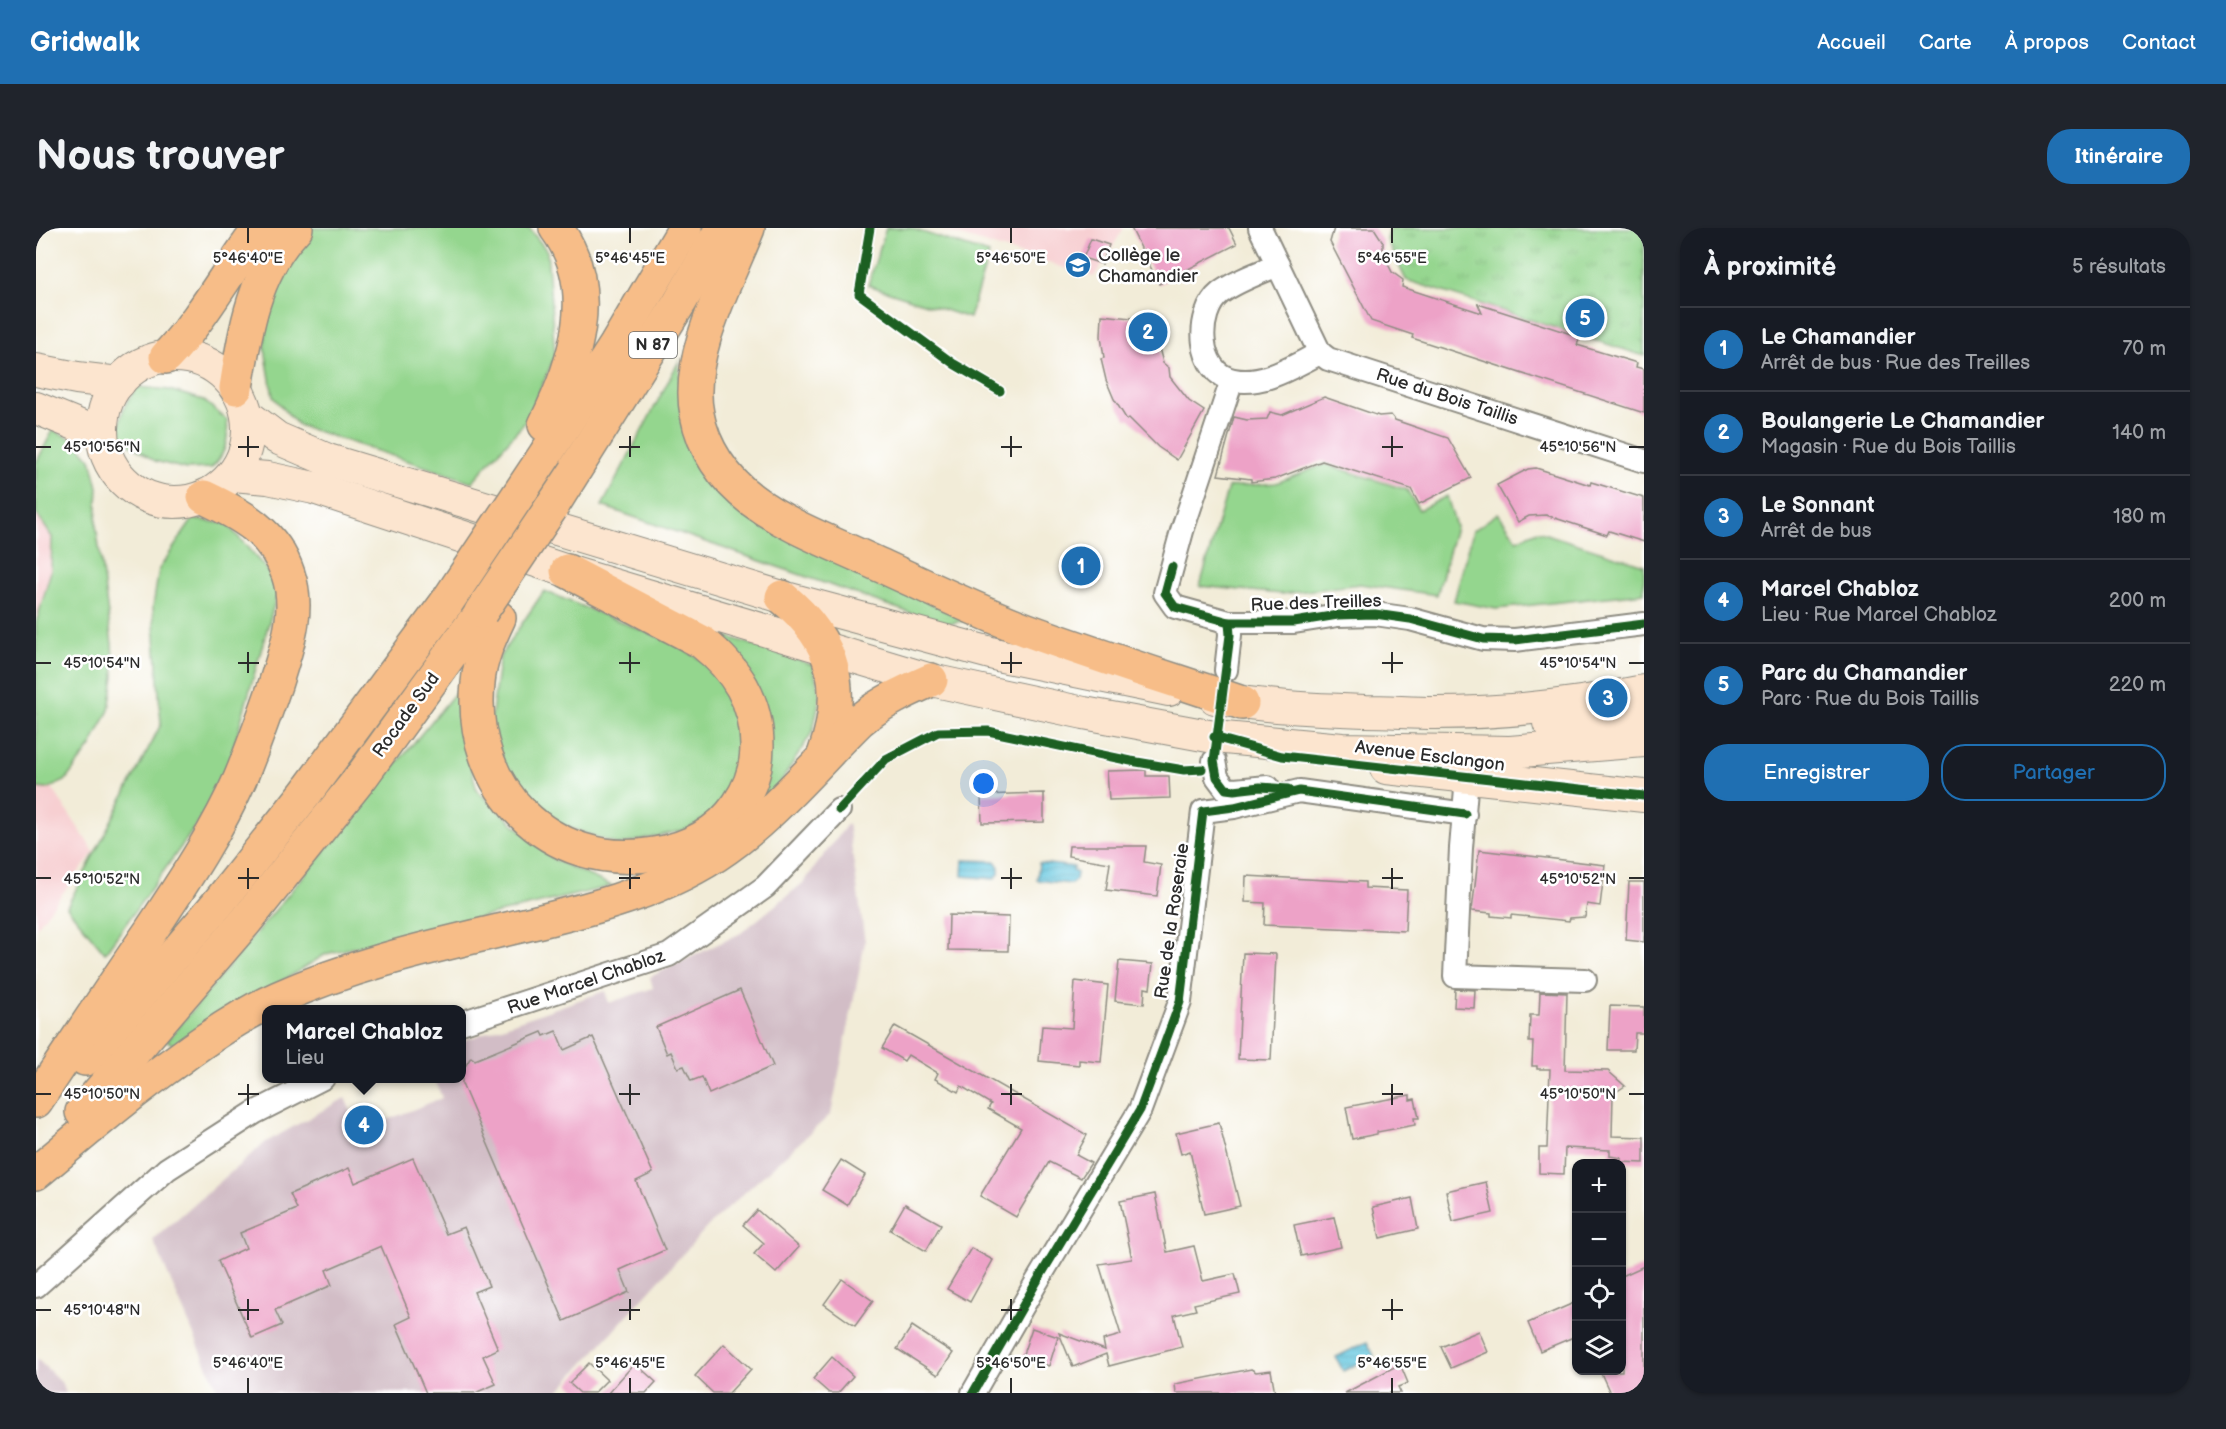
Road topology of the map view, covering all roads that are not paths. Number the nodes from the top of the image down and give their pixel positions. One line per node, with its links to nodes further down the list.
1 (260, 228): 10 (highway)
2 (296, 228): 14 (highway)
3 (556, 228): 17 (highway)
4 (685, 228): 17 (highway, Rocade Sud / N 87)
5 (722, 228): 23 (highway, Rocade Sud / N 87, bridge)
6 (748, 228): 30 (highway)
7 (1260, 228): 8 (street)
8 (1278, 265): 9 (street); 12 (street)
9 (1320, 353): 12 (street); 18 (street, Rue du Bois Taillis)
10 (166, 357): 13 (main road); 14 (main road)
11 (36, 370): 13 (main road)
12 (1233, 380): 24 (street, Rue des Treilles)
13 (118, 382): 16 (main road)
14 (242, 402): 19 (main road); 22 (main road)
15 (36, 408): 16 (main road)
16 (102, 435): 20 (main road)
17 (541, 450): 47 (highway, Rocade Sud / N 87, bridge)
18 (1644, 461)
19 (233, 475): 20 (main road); 21 (main road)
20 (204, 497): 46 (highway)
21 (567, 571): 23 (highway); 26 (main road)
22 (782, 597): 26 (highway); 30 (main road)
23 (490, 615): 48 (highway, Rocade Sud / N 87)
24 (1229, 622): 25 (street, Rue des Treilles); 27 (street)
25 (1644, 624)
26 (825, 648): 28 (main road); 35 (highway)
27 (1226, 670)
28 (931, 680): 34 (main road); 35 (highway)
29 (1644, 691): 31 (main road)
30 (1242, 703): 31 (main road)
31 (1435, 713): 32 (main road)
32 (1644, 720)
33 (1644, 741): 34 (main road)
34 (1214, 749): 36 (main road, Avenue Esclangon); 37 (street)
35 (823, 757): 42 (highway)
36 (1467, 777): 38 (main road, Avenue Esclangon); 40 (street)
37 (1299, 791): 40 (street, Rue de la Roseraie); 51 (street, Rue de la Roseraie)
38 (1644, 796)
39 (839, 810): 44 (street, Rue Marcel Chabloz)
40 (1464, 814): 41 (street)
41 (1585, 981)
42 (264, 1005)
43 (262, 1006): 49 (highway)
44 (466, 1022)
45 (313, 1083): 50 (street)
46 (36, 1101)
47 (36, 1114)
48 (36, 1162)
49 (36, 1173)
50 (36, 1286)
51 (973, 1393)

